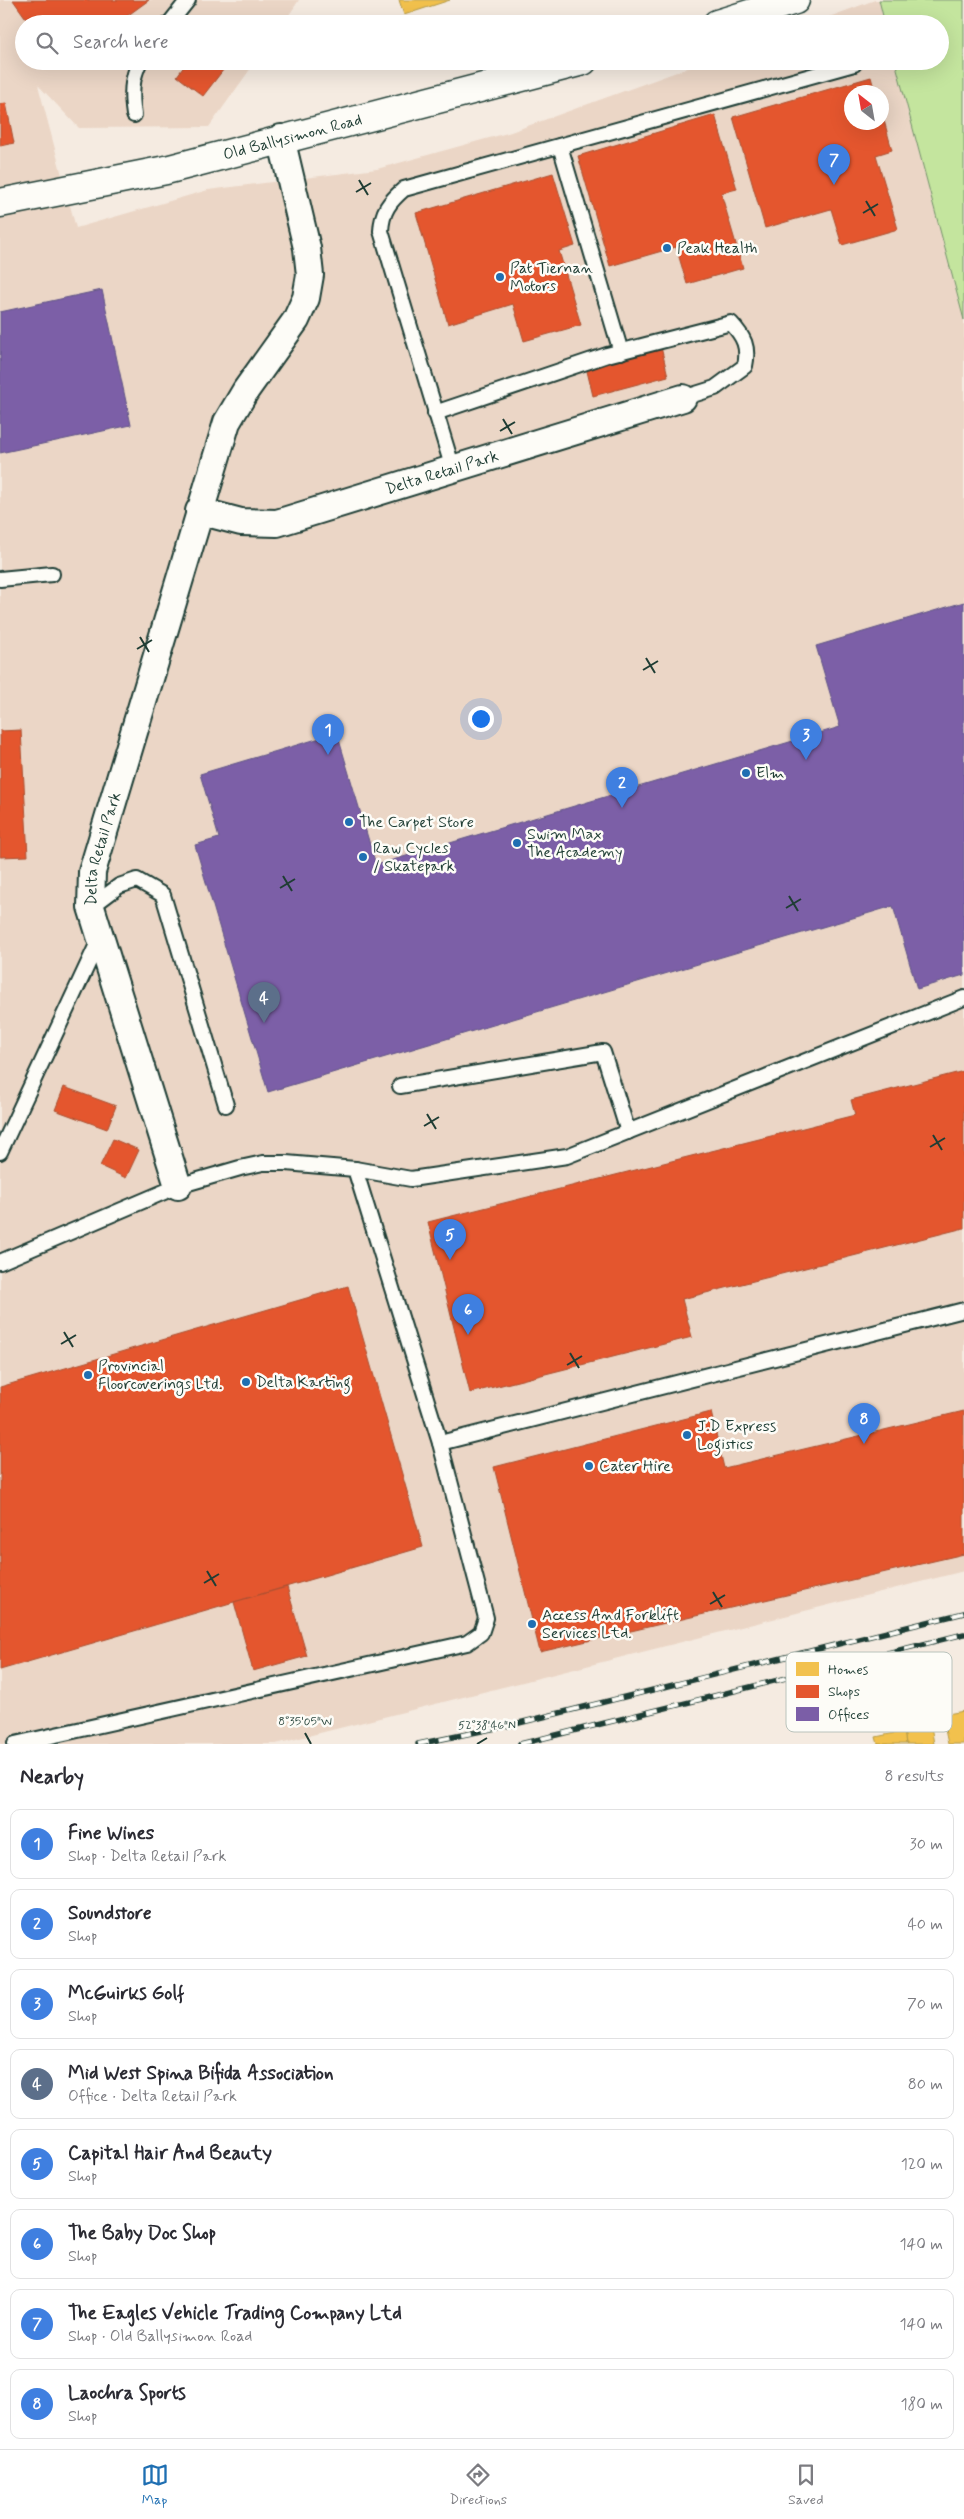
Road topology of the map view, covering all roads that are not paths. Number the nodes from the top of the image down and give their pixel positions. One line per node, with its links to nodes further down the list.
1 (188, 0): 3 (lane)
2 (795, 0): 4 (street)
3 (176, 15)
4 (746, 15)
5 (136, 70): 8 (lane)
6 (548, 70): 9 (street, Old Ballysimon Road)
7 (832, 70): 10 (lane)
8 (134, 115)
9 (281, 138): 11 (street, Old Ballysimon Road); 16 (street, Delta Retail Park)
10 (560, 146): 12 (lane); 14 (lane)
11 (0, 203)
12 (621, 352): 13 (lane); 14 (lane)
13 (683, 398): 15 (street, Delta Retail Park)
14 (435, 413): 15 (lane)
15 (453, 469): 16 (street, Delta Retail Park)
16 (199, 510): 19 (street, Delta Retail Park)
17 (52, 574): 18 (lane)
18 (0, 579)
19 (92, 907): 20 (street, Delta Retail Park); 23 (lane)
20 (101, 938): 25 (lane); 27 (street, Delta Retail Park)
21 (964, 998): 24 (lane)
22 (400, 1086): 24 (lane)
23 (226, 1105)
24 (628, 1132): 26 (lane)
25 (0, 1152)
26 (355, 1169): 27 (lane); 30 (lane)
27 (178, 1186): 28 (lane)
28 (0, 1262)
29 (964, 1310): 30 (lane)
30 (440, 1443): 31 (lane)
31 (15, 1744)

